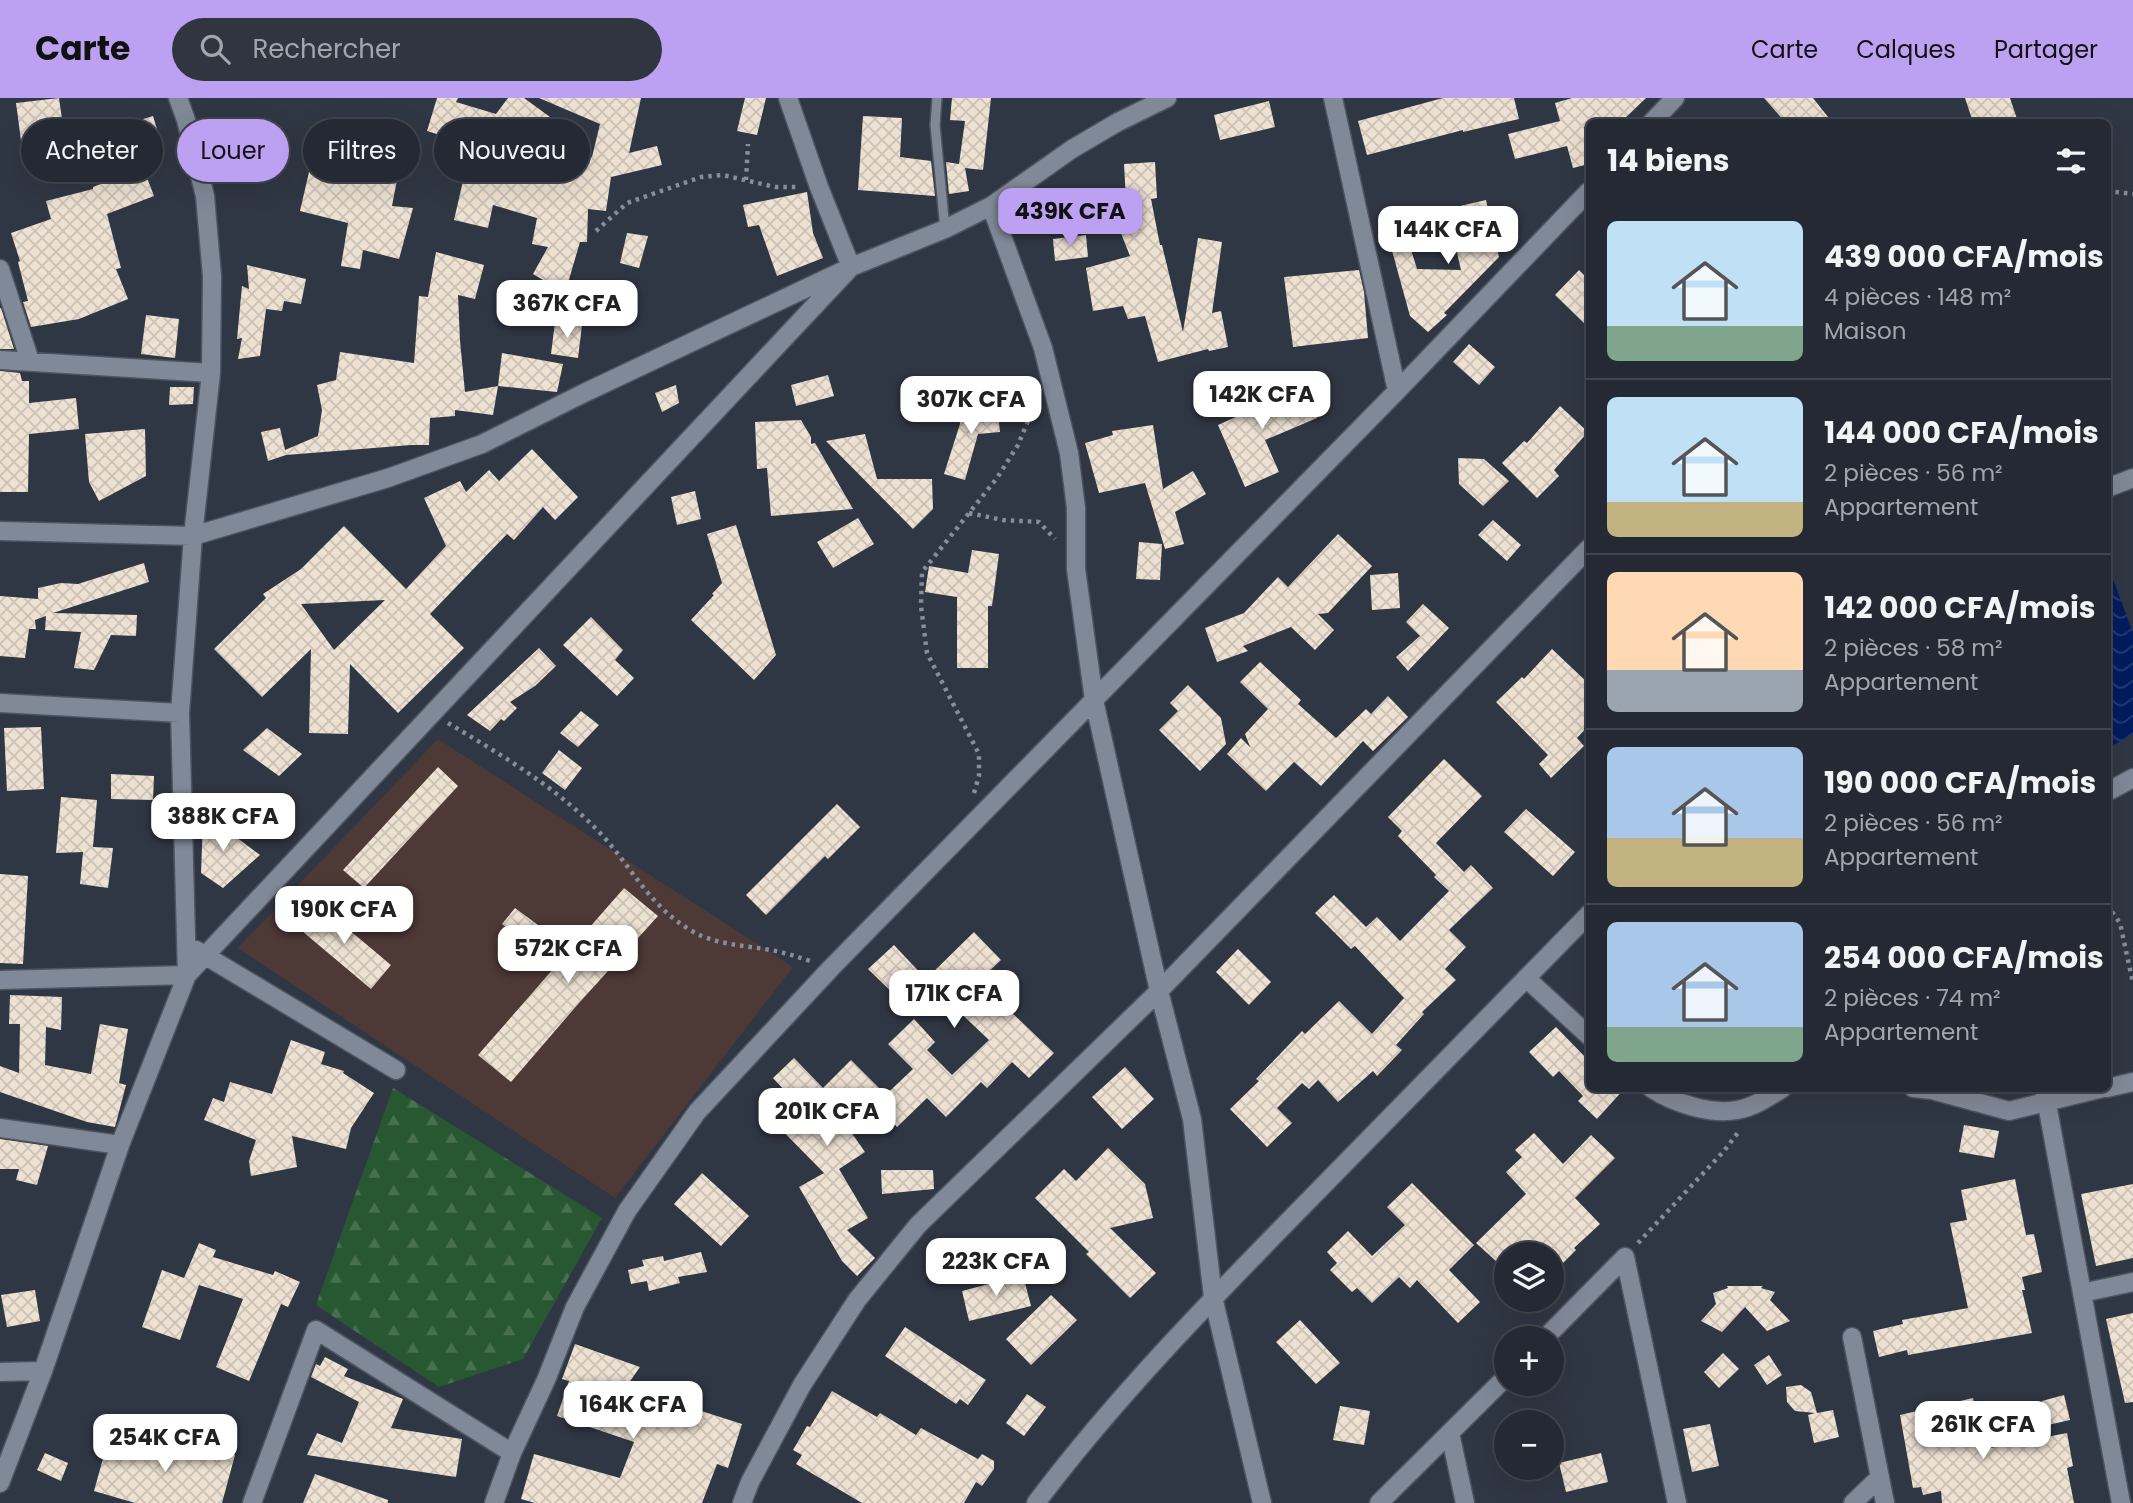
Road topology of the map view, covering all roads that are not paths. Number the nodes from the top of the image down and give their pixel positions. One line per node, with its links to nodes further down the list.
1 (178, 98): 15 (street)
2 (788, 98): 11 (street)
3 (937, 98): 10 (lane)
4 (1167, 98): 9 (street)
5 (1333, 98): 16 (street)
6 (1675, 98): 7 (street)
7 (1655, 119)
8 (1586, 194): 16 (street)
9 (991, 206): 10 (street); 22 (street)
10 (945, 229): 11 (street)
11 (851, 267): 20 (street); 29 (street)
12 (0, 270): 14 (street)
13 (0, 360): 14 (street)
14 (30, 361): 15 (street)
15 (211, 373): 20 (street)
16 (1397, 391): 22 (street)
17 (2133, 478): 18 (street)
18 (2111, 486)
19 (0, 531): 20 (street)
20 (193, 536): 24 (street)
21 (1586, 551): 33 (street)
22 (1094, 700): 33 (street); 56 (street)
23 (0, 703): 24 (street)
24 (180, 713): 28 (street)
25 (2133, 778): 26 (street)
26 (2111, 790)
27 (1586, 917): 31 (street)
28 (187, 944): 29 (street); 30 (street)
29 (206, 955): 30 (street); 35 (street)
30 (187, 975): 32 (street); 46 (street)
31 (1526, 978): 34 (street); 49 (street)
32 (0, 980)
33 (1159, 990): 49 (street); 61 (street)
34 (1586, 1033)
35 (396, 1070)
36 (2133, 1082): 37 (street)
37 (2111, 1087)
38 (1659, 1092): 44 (street)
39 (1771, 1092): 44 (street)
40 (1776, 1092): 44 (street)
41 (1938, 1092): 43 (street)
42 (2071, 1092): 43 (street)
43 (2046, 1095): 48 (street)
44 (1760, 1102)
45 (0, 1128): 46 (street)
46 (120, 1145): 52 (street)
47 (2133, 1282): 48 (street)
48 (2082, 1293): 69 (street)
49 (1213, 1297): 62 (street); 63 (street)
50 (1557, 1326): 66 (street)
51 (1852, 1337): 57 (street)
52 (43, 1371): 53 (street); 58 (street)
53 (0, 1372)
54 (1494, 1389): 55 (street)
55 (1450, 1433): 64 (street); 65 (street)
56 (512, 1453): 59 (street); 60 (street)
57 (1880, 1477): 67 (street); 68 (street)
58 (0, 1483)
59 (252, 1503)
60 (494, 1503)
61 (742, 1503)
62 (1036, 1503)
63 (1262, 1503)
64 (1379, 1503)
65 (1465, 1503)
66 (1677, 1503)
67 (1853, 1503)
68 (1885, 1503)
69 (2121, 1503)

